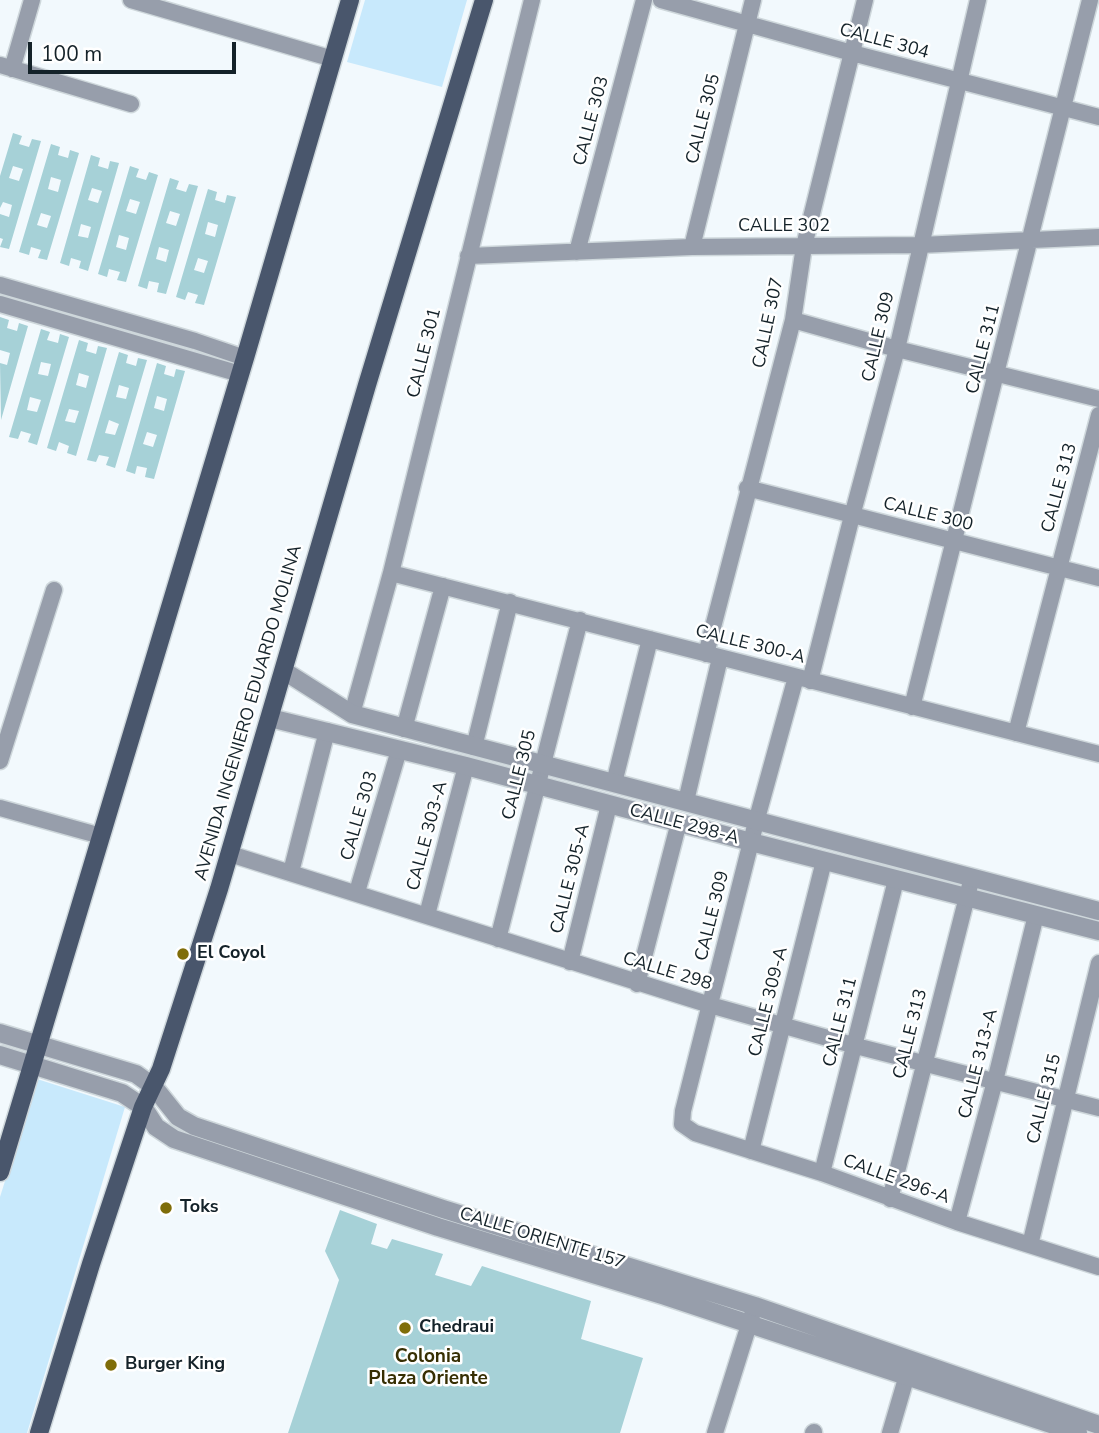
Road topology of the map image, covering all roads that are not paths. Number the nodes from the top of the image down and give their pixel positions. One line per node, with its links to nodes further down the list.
1 (32, 0): 15 (street)
2 (131, 0): 14 (street)
3 (350, 0): 14 (main road)
4 (484, 0): 47 (main road, AVENIDA INGENIERO EDUARDO MOLINA)
5 (532, 0): 26 (street, CALLE 301)
6 (644, 0): 25 (street, CALLE 303)
7 (661, 0): 12 (street, CALLE 304)
8 (753, 0): 12 (street, CALLE 305)
9 (866, 0): 13 (street, CALLE 307)
10 (978, 0): 16 (street, CALLE 309)
11 (1090, 0): 18 (street, CALLE 311)
12 (747, 24): 13 (street, CALLE 304); 24 (street, CALLE 305)
13 (852, 53): 16 (street, CALLE 304); 23 (street, CALLE 307)
14 (333, 59): 31 (main road)
15 (6, 67): 17 (street)
16 (958, 81): 18 (street, CALLE 304); 22 (street, CALLE 309)
17 (131, 104)
18 (1063, 107): 19 (street, CALLE 304); 21 (street, CALLE 311)
19 (1099, 117)
20 (1099, 237): 21 (street, CALLE 302)
21 (1031, 240): 22 (street, CALLE 302); 32 (street, CALLE 311)
22 (920, 245): 23 (street, CALLE 302); 30 (street, CALLE 309)
23 (804, 246): 24 (street, CALLE 302); 29 (street, CALLE 307)
24 (692, 247): 25 (street, CALLE 302)
25 (577, 252): 26 (street, CALLE 302)
26 (468, 256): 39 (street, CALLE 301)
27 (0, 285): 31 (street)
28 (0, 304): 31 (street)
29 (793, 320): 30 (street); 35 (street, CALLE 307)
30 (897, 349): 32 (street); 36 (street, CALLE 309)
31 (243, 366): 68 (main road)
32 (998, 375): 33 (street); 37 (street, CALLE 311)
33 (1099, 399)
34 (1099, 415): 38 (street, CALLE 313)
35 (747, 488): 36 (street, CALLE 300); 46 (street, CALLE 307)
36 (852, 516): 37 (street, CALLE 300); 48 (street, CALLE 309)
37 (956, 541): 38 (street, CALLE 300); 49 (street, CALLE 311)
38 (1059, 568): 40 (street, CALLE 300); 54 (street, CALLE 313)
39 (391, 573): 41 (street, CALLE 300-A); 50 (street, CALLE 301)
40 (1099, 578)
41 (443, 586): 43 (street, CALLE 300-A); 52 (street)
42 (54, 590): 58 (street)
43 (510, 602): 44 (street, CALLE 300-A); 55 (street)
44 (580, 620): 45 (street, CALLE 300-A); 59 (street, CALLE 305)
45 (650, 639): 46 (street, CALLE 300-A); 61 (street)
46 (713, 656): 48 (street, CALLE 300-A); 63 (street, CALLE 307)
47 (284, 671): 50 (street, CALLE 298-A); 51 (main road, AVENIDA INGENIERO EDUARDO MOLINA)
48 (803, 679): 49 (street, CALLE 300-A); 67 (street, CALLE 309)
49 (912, 707): 54 (street, CALLE 300-A)
50 (352, 715): 52 (street, CALLE 298-A)
51 (270, 718): 53 (street, CALLE 298-A); 70 (main road, AVENIDA INGENIERO EDUARDO MOLINA)
52 (404, 729): 55 (street, CALLE 298-A)
53 (327, 731): 56 (street, CALLE 298-A); 72 (street)
54 (1016, 733): 57 (street, CALLE 300-A)
55 (474, 747): 59 (street, CALLE 298-A)
56 (399, 750): 60 (street, CALLE 298-A); 75 (street, CALLE 303)
57 (1099, 754)
58 (0, 761)
59 (542, 765): 61 (street, CALLE 298-A); 62 (street, CALLE 305)
60 (466, 766): 62 (street, CALLE 298-A); 78 (street, CALLE 303-A)
61 (614, 783): 63 (street, CALLE 298-A)
62 (537, 786): 64 (street, CALLE 298-A); 81 (street, CALLE 305)
63 (686, 801): 67 (street, CALLE 298-A)
64 (609, 805): 66 (street, CALLE 298-A); 82 (street, CALLE 305-A)
65 (0, 808): 68 (street)
66 (679, 822): 69 (street, CALLE 298-A); 84 (street)
67 (757, 822): 69 (street, CALLE 309); 73 (street, CALLE 298-A)
68 (101, 835): 88 (main road)
69 (751, 842): 71 (street, CALLE 298-A); 85 (street, CALLE 309)
70 (230, 853): 72 (street, CALLE 298); 94 (main road, AVENIDA INGENIERO EDUARDO MOLINA)
71 (824, 861): 74 (street, CALLE 298-A); 86 (street, CALLE 309-A)
72 (291, 872): 75 (street, CALLE 298)
73 (972, 879): 76 (street, CALLE 313); 77 (street, CALLE 298-A)
74 (896, 880): 76 (street, CALLE 298-A); 89 (street, CALLE 311)
75 (357, 892): 78 (street, CALLE 298)
76 (966, 897): 79 (street, CALLE 298-A); 91 (street, CALLE 313)
77 (1099, 911)
78 (427, 915): 81 (street, CALLE 298)
79 (1036, 915): 80 (street, CALLE 298-A); 93 (street, CALLE 313-A)
80 (1099, 931)
81 (498, 939): 82 (street, CALLE 298)
82 (570, 962): 84 (street, CALLE 298)
83 (1099, 963): 95 (street, CALLE 315)
84 (637, 984): 85 (street, CALLE 298)
85 (709, 1005): 86 (street, CALLE 298); 98 (street, CALLE 309)
86 (783, 1026): 89 (street, CALLE 298); 99 (street, CALLE 309-A)
87 (0, 1033): 88 (street, CALLE ORIENTE 157)
88 (40, 1045): 92 (main road); 94 (street, CALLE ORIENTE 157)
89 (856, 1046): 91 (street, CALLE 298); 101 (street, CALLE 311)
90 (0, 1055): 92 (street, CALLE ORIENTE 157)
91 (924, 1063): 93 (street, CALLE 298); 102 (street, CALLE 313)
92 (33, 1066): 96 (street, CALLE ORIENTE 157); 100 (main road)
93 (995, 1081): 95 (street, CALLE 298); 104 (street, CALLE 313-A)
94 (154, 1087): 96 (main road, AVENIDA INGENIERO EDUARDO MOLINA); 103 (street, CALLE ORIENTE 157)
95 (1065, 1098): 97 (street, CALLE 298); 106 (street, CALLE 315)
96 (143, 1107): 105 (street, CALLE ORIENTE 157); 112 (main road, AVENIDA INGENIERO EDUARDO MOLINA)
97 (1099, 1108)
98 (682, 1124): 99 (street, CALLE 296-A)
99 (751, 1151): 101 (street, CALLE 296-A)
100 (0, 1172)
101 (822, 1173): 102 (street, CALLE 296-A)
102 (890, 1199): 104 (street, CALLE 296-A)
103 (443, 1209): 105 (street); 108 (street, CALLE ORIENTE 157)
104 (957, 1222): 106 (street, CALLE 296-A)
105 (438, 1227): 109 (street, CALLE ORIENTE 157)
106 (1030, 1245): 107 (street, CALLE 296-A)
107 (1099, 1266)
108 (755, 1306): 109 (street); 110 (street, CALLE ORIENTE 157)
109 (748, 1324): 110 (street, CALLE ORIENTE 157); 113 (street)
110 (909, 1369): 111 (street, CALLE ORIENTE 157); 114 (street); 115 (street, CALLE ORIENTE 157)
111 (1099, 1424)
112 (39, 1433)
113 (715, 1433)
114 (890, 1433)
115 (1078, 1433)

